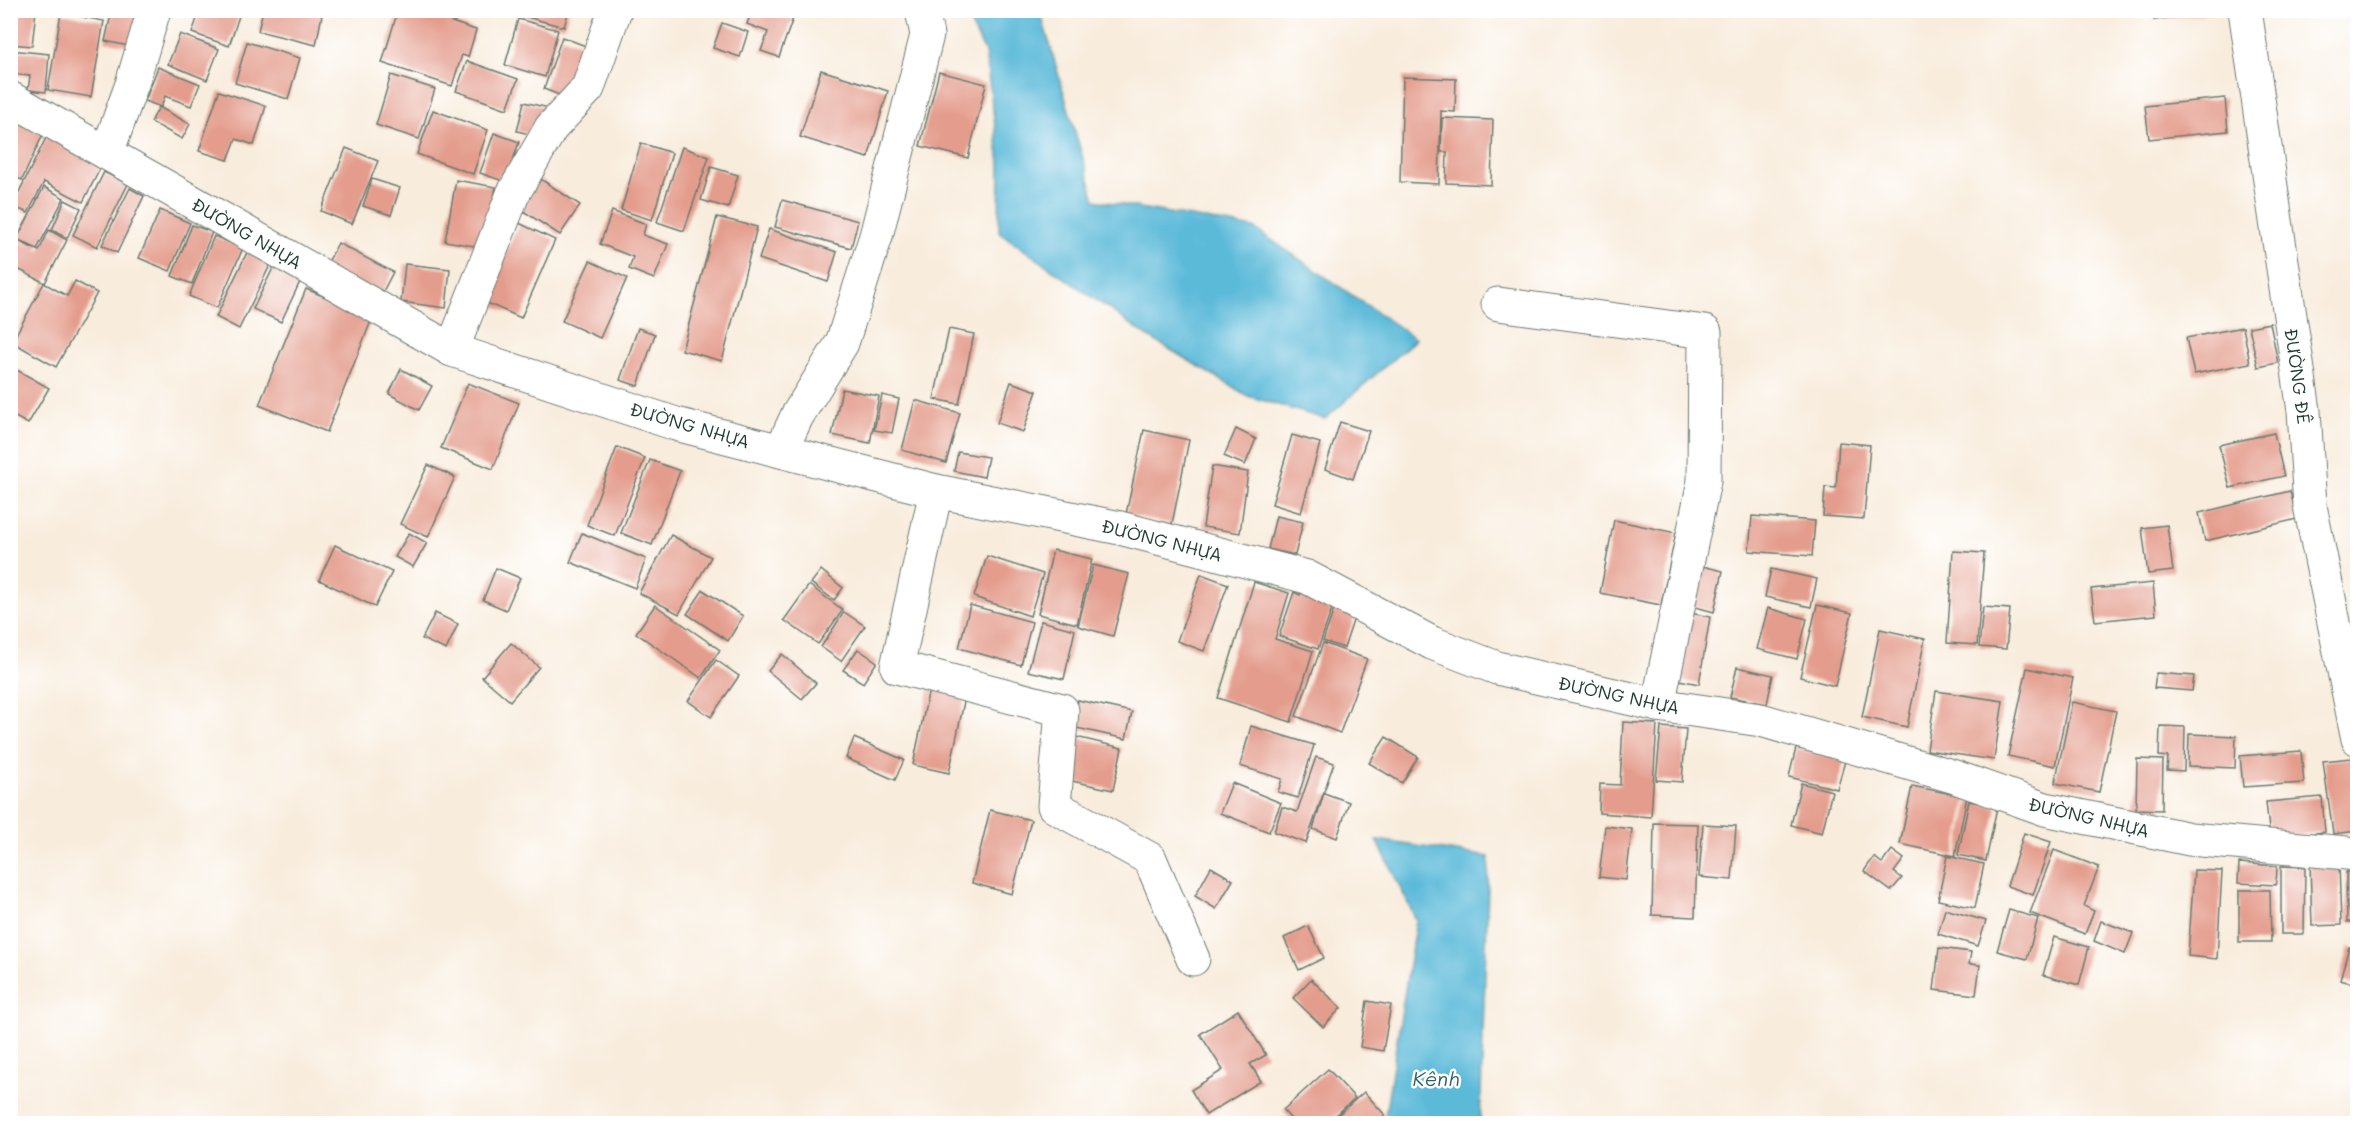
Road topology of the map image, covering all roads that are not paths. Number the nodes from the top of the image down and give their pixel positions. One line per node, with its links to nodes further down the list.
1 (154, 10): 6 (street)
2 (615, 10): 8 (street)
3 (922, 10): 9 (street)
4 (2246, 10): 12 (street, ĐƯỜNG ĐÊ)
5 (10, 98): 6 (street, ĐƯỜNG NHỰA)
6 (106, 153): 8 (street, ĐƯỜNG NHỰA)
7 (1498, 304): 11 (street)
8 (452, 350): 9 (street, ĐƯỜNG NHỰA)
9 (781, 451): 10 (street, ĐƯỜNG NHỰA)
10 (936, 491): 11 (street, ĐƯỜNG NHỰA); 14 (street)
11 (1658, 705): 13 (street, ĐƯỜNG NHỰA)
12 (2358, 739)
13 (2358, 854)
14 (1193, 958)

